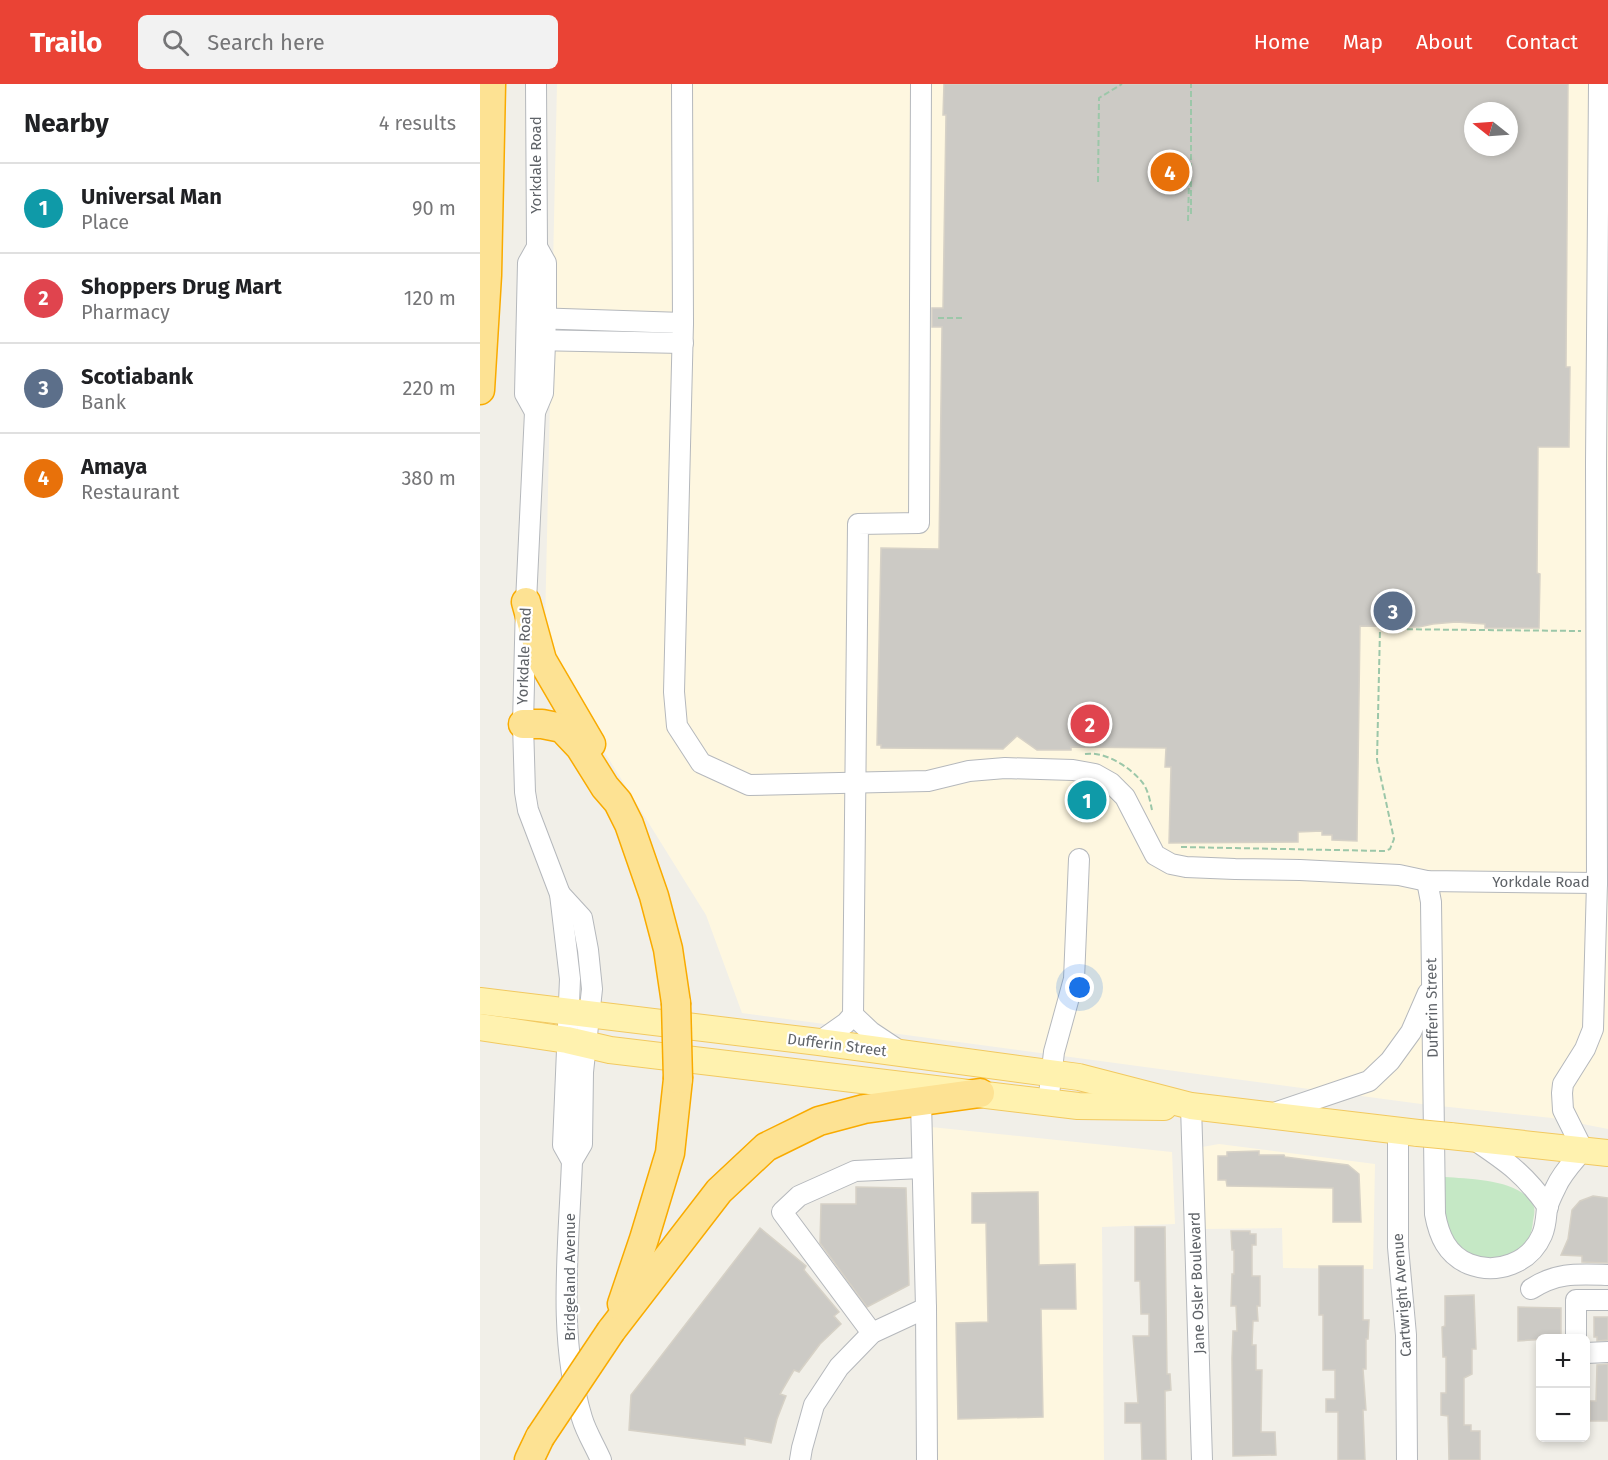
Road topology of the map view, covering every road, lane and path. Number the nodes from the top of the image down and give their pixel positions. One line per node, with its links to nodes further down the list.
1 (491, 84): 17 (highway)
2 (536, 84): 12 (street, Yorkdale Road)
3 (682, 84): 15 (street, Yorkdale Road)
4 (921, 84): 22 (street)
5 (1122, 84): 8 (path)
6 (1191, 84): 10 (path)
7 (1599, 84): 28 (street, Yorkdale Road)
8 (1098, 182)
9 (1189, 182): 11 (path)
10 (1191, 214)
11 (1188, 221)
12 (536, 318): 15 (street); 16 (street, Yorkdale Road)
13 (935, 318): 14 (path)
14 (965, 318)
15 (683, 333): 16 (street); 22 (street, Yorkdale Road)
16 (536, 340): 18 (street, Yorkdale Road)
17 (480, 390)
18 (526, 602): 20 (street, Yorkdale Road); 23 (highway)
19 (1584, 631): 25 (path)
20 (522, 724): 23 (highway); 31 (street, Yorkdale Road)
21 (1084, 754): 24 (path)
22 (857, 783): 27 (street, Yorkdale Road); 32 (street)
23 (618, 802): 52 (highway, bridge)
24 (1153, 814)
25 (1174, 847)
26 (1079, 859): 37 (street)
27 (1427, 881): 28 (street, Yorkdale Road); 29 (street, Dufferin Street)
28 (1597, 883): 45 (street)
29 (1431, 988): 42 (street); 47 (street, Dufferin Street)
30 (480, 1001): 31 (main road, Dufferin Street)
31 (579, 1013): 34 (main road, Dufferin Street); 35 (street, Yorkdale Road)
32 (853, 1015): 34 (street); 36 (street)
33 (480, 1027): 35 (main road, Dufferin Street)
34 (819, 1042): 36 (main road, Dufferin Street)
35 (577, 1043): 38 (main road, Dufferin Street); 58 (street, Bridgeland Avenue)
36 (903, 1053): 37 (main road, Dufferin Street)
37 (1052, 1074): 40 (street); 41 (main road, Dufferin Street)
38 (980, 1093): 39 (highway); 40 (main road, Dufferin Street)
39 (921, 1101): 46 (street); 52 (highway)
40 (1048, 1103): 41 (main road, Dufferin Street)
41 (1191, 1106): 42 (main road, Dufferin Street); 61 (street, Jane Osler Boulevard)
42 (1268, 1115): 43 (main road, Dufferin Street)
43 (1408, 1131): 44 (main road, Dufferin Street, bridge); 62 (street, Cartwright Avenue)
44 (1461, 1137): 45 (main road, Dufferin Street); 47 (street, Dufferin Street)
45 (1596, 1152): 47 (street)
46 (922, 1168): 51 (street); 53 (street)
47 (1548, 1207)
48 (1608, 1275): 49 (street)
49 (1531, 1289)
50 (1608, 1300): 54 (street)
51 (926, 1308): 53 (street); 60 (street)
52 (611, 1331): 57 (highway, bridge)
53 (872, 1333): 59 (street)
54 (1576, 1334)
55 (1608, 1352): 56 (street)
56 (1590, 1353)
57 (535, 1448)
58 (601, 1460)
59 (800, 1460)
60 (927, 1460)
61 (1202, 1460)
62 (1407, 1460)

